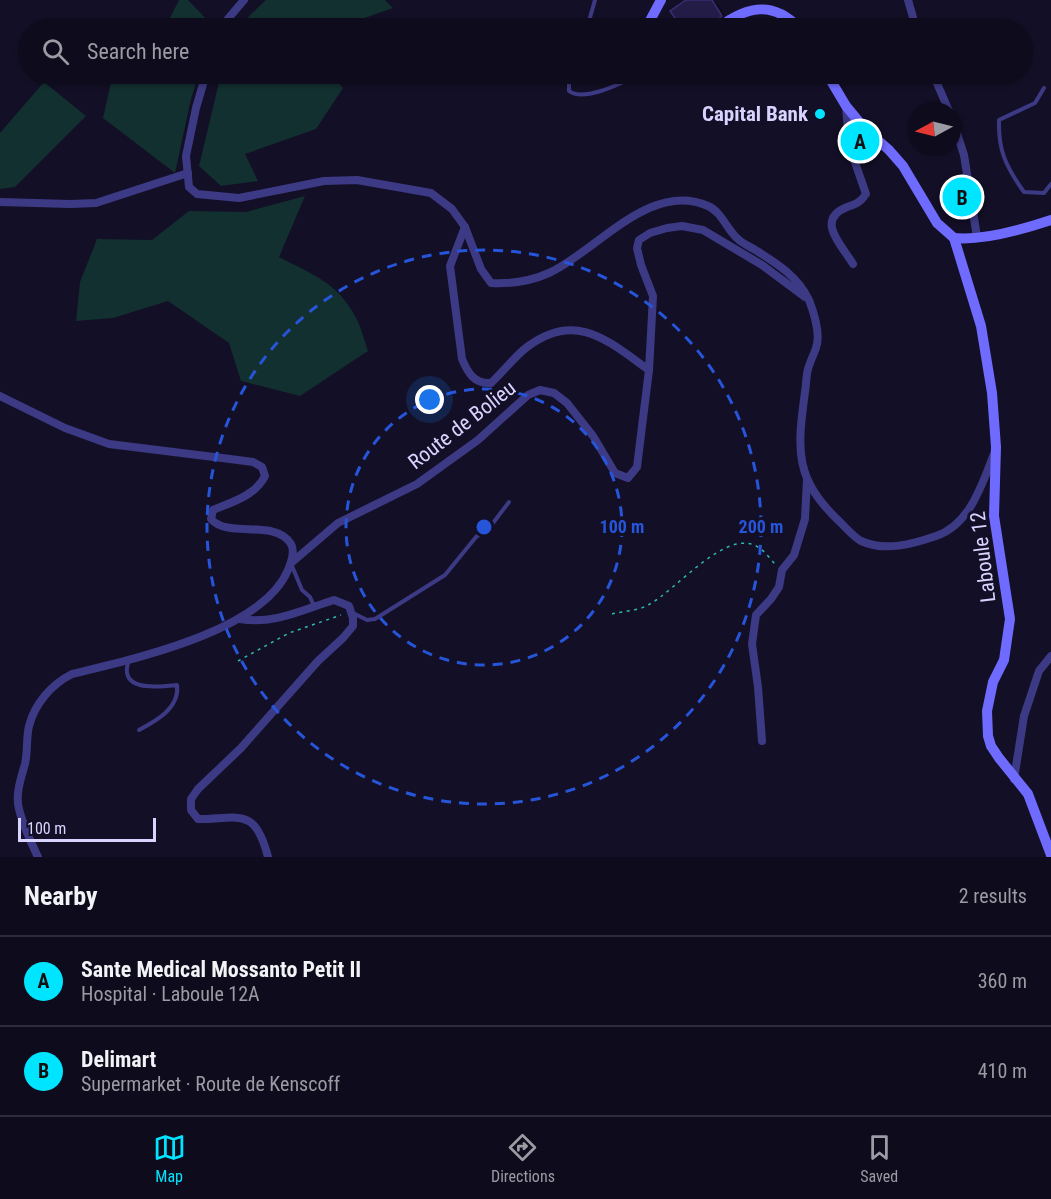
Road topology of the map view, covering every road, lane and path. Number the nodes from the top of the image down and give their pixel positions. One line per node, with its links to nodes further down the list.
1 (244, 0): 5 (street)
2 (595, 0): 6 (lane)
3 (661, 0): 7 (street)
4 (908, 0): 10 (street)
5 (229, 18)
6 (590, 18)
7 (651, 18)
8 (731, 18): 9 (street)
9 (789, 18)
10 (913, 18)
11 (203, 84): 20 (street)
12 (569, 84): 13 (lane)
13 (620, 84)
14 (833, 84): 18 (street)
15 (937, 84): 17 (street)
16 (1044, 88): 21 (lane)
17 (945, 102)
18 (846, 106): 26 (street); 27 (street)
19 (961, 146): 25 (street)
20 (188, 173): 22 (street); 24 (street)
21 (1051, 184)
22 (0, 202)
23 (1051, 220): 25 (street)
24 (465, 227): 28 (street); 29 (street)
25 (977, 237): 26 (street)
26 (954, 238): 31 (street, Laboule 12)
27 (853, 264)
28 (808, 300): 29 (street, Route de Bolieu); 32 (street)
29 (650, 370): 34 (street, Route de Bolieu)
30 (0, 396): 34 (street)
31 (996, 447): 32 (street); 45 (street, Laboule 12)
32 (807, 480): 35 (street)
33 (509, 502): 37 (lane)
34 (291, 563): 36 (lane); 39 (street)
35 (782, 570): 38 (path); 44 (street)
36 (314, 606): 37 (street); 39 (street)
37 (352, 612): 42 (path); 48 (street)
38 (612, 614)
39 (240, 619): 41 (street)
40 (1051, 656): 45 (street)
41 (129, 660): 43 (lane); 47 (street)
42 (238, 661)
43 (139, 730)
44 (762, 741)
45 (1014, 779): 46 (street, Laboule 12)
46 (1051, 855)
47 (38, 857)
48 (267, 857)

